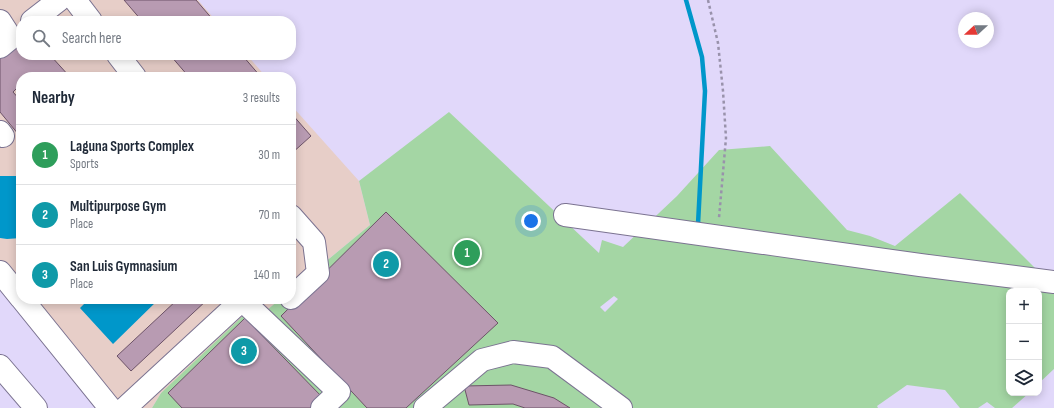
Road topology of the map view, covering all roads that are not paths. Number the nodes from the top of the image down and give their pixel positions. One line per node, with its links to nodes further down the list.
1 (59, 0): 3 (street)
2 (75, 0): 4 (street)
3 (38, 16)
4 (88, 16)
5 (122, 60): 6 (street)
6 (131, 72)
7 (565, 215): 10 (street)
8 (296, 222): 12 (street)
9 (0, 272): 11 (street)
10 (1054, 282)
11 (16, 293)
12 (296, 294)
13 (25, 304): 22 (street)
14 (238, 304): 19 (street)
15 (246, 304): 17 (street)
16 (286, 304): 17 (street)
17 (266, 322): 20 (street)
18 (0, 366): 21 (street)
19 (133, 405)
20 (333, 405)
21 (36, 408)
22 (110, 408)
23 (425, 408): 24 (street)
24 (621, 408)

